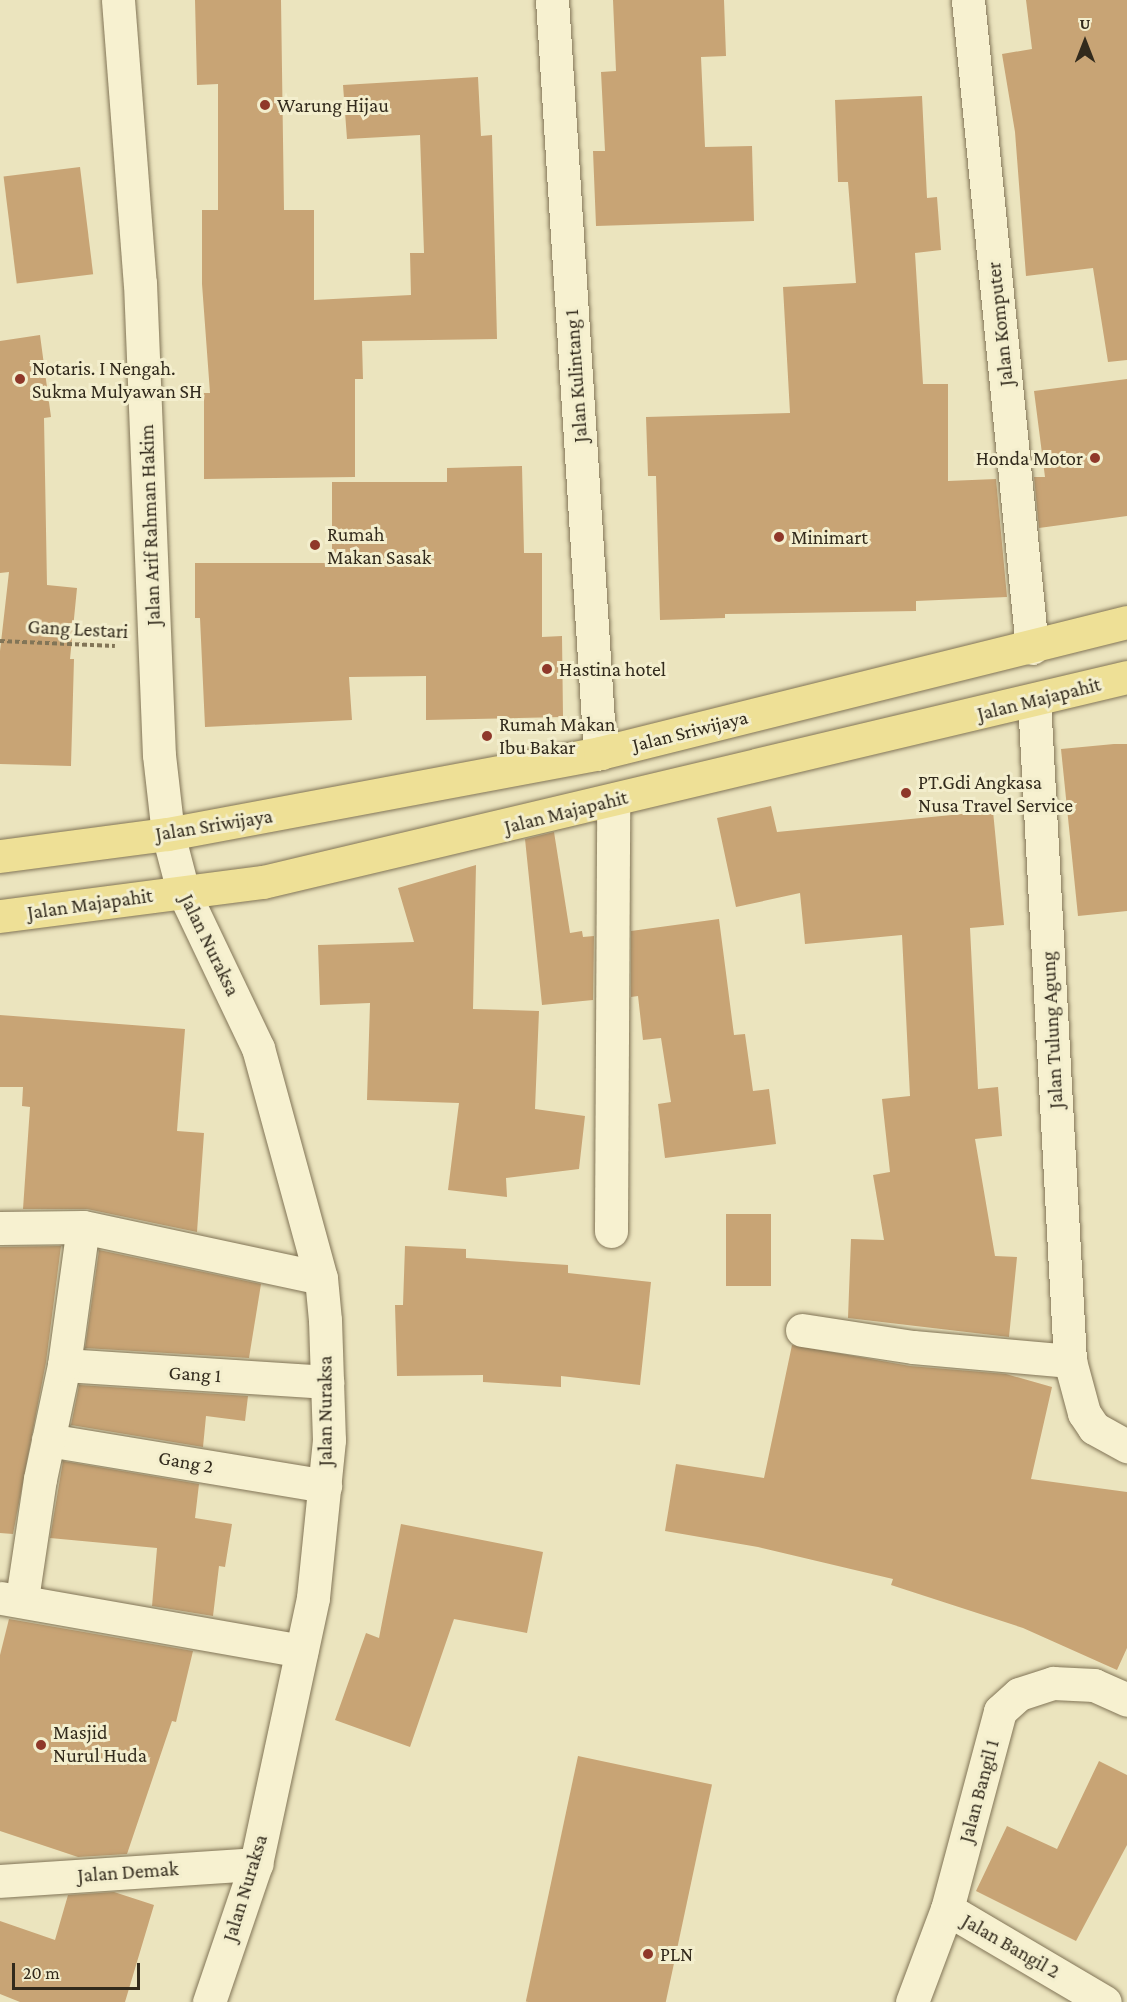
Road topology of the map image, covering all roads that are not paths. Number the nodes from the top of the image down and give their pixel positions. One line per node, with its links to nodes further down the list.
1 (118, 0): 10 (street, Jalan Arif Rahman Hakim)
2 (552, 0): 8 (street, Jalan Kulintang 1)
3 (968, 0): 5 (street, Jalan Komputer)
4 (1127, 622): 5 (main road, Jalan Sriwijaya)
5 (1032, 648): 8 (main road, Jalan Sriwijaya)
6 (1127, 677): 7 (main road, Jalan Majapahit)
7 (1034, 700): 9 (main road, Jalan Majapahit); 19 (street, Jalan Tulung Agung)
8 (600, 753): 10 (main road, Jalan Sriwijaya)
9 (613, 801): 12 (main road, Jalan Majapahit); 16 (street)
10 (168, 834): 11 (main road, Jalan Sriwijaya); 12 (street, Jalan Nuraksa)
11 (0, 856)
12 (183, 891): 13 (main road, Jalan Majapahit); 17 (street, Jalan Nuraksa)
13 (0, 916)
14 (83, 1227): 15 (street); 17 (street); 20 (street)
15 (0, 1228)
16 (611, 1231)
17 (321, 1278): 21 (street, Jalan Nuraksa)
18 (802, 1330): 19 (street)
19 (1070, 1360): 23 (street, Jalan Tulung Agung)
20 (64, 1365): 21 (street, Gang 1); 22 (street)
21 (327, 1382): 24 (street, Jalan Nuraksa)
22 (48, 1440): 24 (street, Gang 2); 25 (street)
23 (1127, 1446)
24 (324, 1486): 26 (street, Jalan Nuraksa)
25 (11, 1598): 26 (street)
26 (301, 1651): 28 (street, Jalan Nuraksa)
27 (1127, 1700): 30 (street, Jalan Bangil 1)
28 (256, 1864): 29 (street, Jalan Demak); 31 (street, Jalan Nuraksa)
29 (0, 1881)
30 (947, 1909): 32 (street, Jalan Bangil 1); 33 (street, Jalan Bangil 2)
31 (209, 2002)
32 (912, 2002)
33 (1105, 2002)

